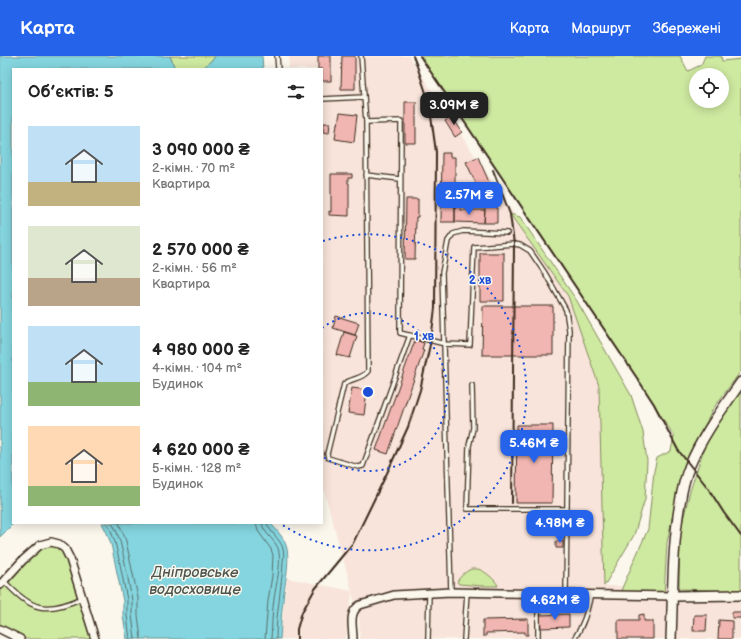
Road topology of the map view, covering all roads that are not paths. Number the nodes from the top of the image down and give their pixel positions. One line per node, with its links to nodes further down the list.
1 (277, 56): 3 (lane)
2 (361, 56): 4 (lane)
3 (278, 68)
4 (364, 97): 5 (lane); 6 (lane)
5 (323, 99)
6 (366, 122): 7 (lane); 8 (lane)
7 (366, 175): 8 (lane); 10 (lane)
8 (400, 179): 10 (lane)
9 (507, 233): 11 (lane)
10 (410, 335): 11 (lane)
11 (445, 344): 14 (lane); 16 (lane)
12 (741, 382): 23 (street)
13 (472, 385): 14 (lane)
14 (567, 510): 20 (lane)
15 (2, 583): 24 (lane); 24 (street)
16 (451, 592): 17 (street); 18 (street)
17 (467, 592): 19 (street); 30 (lane)
18 (429, 593): 28 (street); 29 (lane)
19 (538, 593): 20 (street); 31 (lane)
20 (566, 594): 21 (street)
21 (591, 594): 23 (street); 32 (lane)
22 (741, 595): 23 (street)
23 (672, 596): 33 (street)
24 (82, 598): 27 (street)
25 (0, 629): 26 (street)
26 (20, 639)
27 (95, 639)
28 (353, 639)
29 (428, 639)
30 (464, 639)
31 (538, 639)
32 (574, 639)
33 (672, 639)

